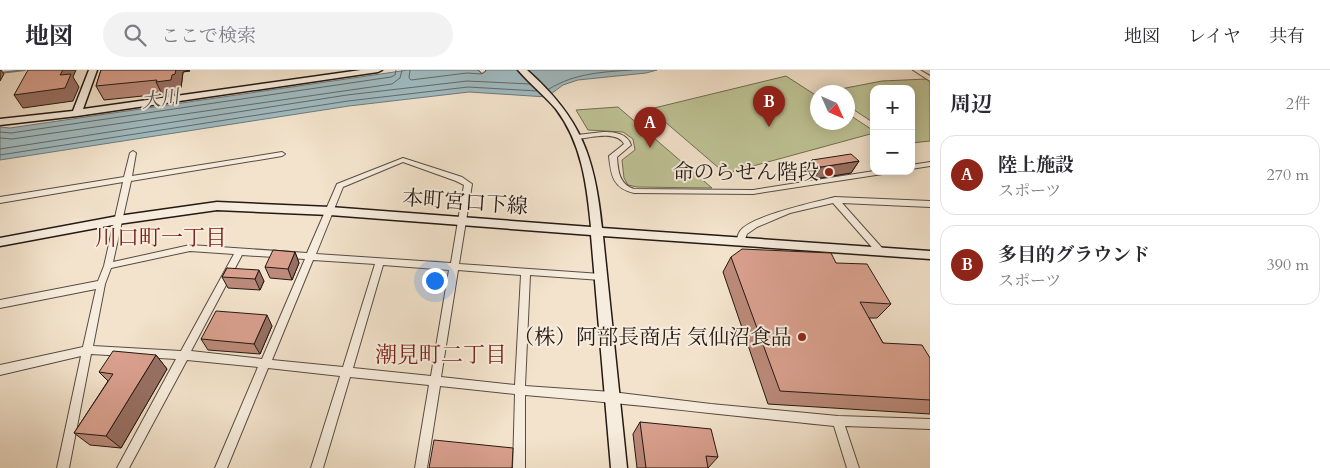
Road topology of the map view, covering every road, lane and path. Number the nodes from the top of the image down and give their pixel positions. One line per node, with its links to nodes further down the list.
1 (93, 70): 6 (street)
2 (378, 70): 6 (street)
3 (522, 70): 8 (street)
4 (916, 70): 5 (street)
5 (930, 79)
6 (77, 113): 7 (street)
7 (0, 122)
8 (577, 137): 13 (street); 21 (street)
9 (133, 153): 14 (street)
10 (282, 154): 14 (street)
11 (930, 164): 12 (street)
12 (915, 166)
13 (870, 174)
14 (127, 178): 15 (street); 19 (street)
15 (0, 200)
16 (835, 200): 17 (street); 23 (street); 25 (street)
17 (930, 204)
18 (330, 211): 19 (street, 本町宮口下線); 20 (street, 本町宮口下線); 20 (street); 27 (street)
19 (118, 220): 22 (street, 本町宮口下線); 29 (street)
20 (461, 222): 21 (street, 本町宮口下線); 30 (street)
21 (596, 232): 23 (street, 本町宮口下線); 32 (street)
22 (0, 242)
23 (740, 242): 25 (street, 本町宮口下線)
24 (240, 251): 27 (street); 29 (street); 36 (street)
25 (880, 251): 26 (street, 本町宮口下線)
26 (930, 255)
27 (311, 256): 28 (street); 37 (street)
28 (380, 262): 30 (street); 39 (street)
29 (108, 266): 33 (street)
30 (454, 268): 31 (street); 40 (street)
31 (526, 273): 32 (street); 41 (street)
32 (601, 277): 42 (street)
33 (101, 284): 34 (street); 35 (street)
34 (0, 304)
35 (87, 350): 36 (street); 38 (street); 45 (street)
36 (184, 356): 37 (street); 46 (street)
37 (265, 364): 39 (street); 47 (street)
38 (0, 370)
39 (345, 372): 40 (street); 48 (street)
40 (434, 380): 41 (street); 49 (street)
41 (520, 390): 42 (street); 50 (street)
42 (612, 396): 43 (street); 51 (street)
43 (838, 421): 44 (street); 52 (street)
44 (930, 424)
45 (63, 468)
46 (123, 468)
47 (221, 468)
48 (317, 468)
49 (421, 468)
50 (519, 468)
51 (619, 468)
52 (853, 468)

